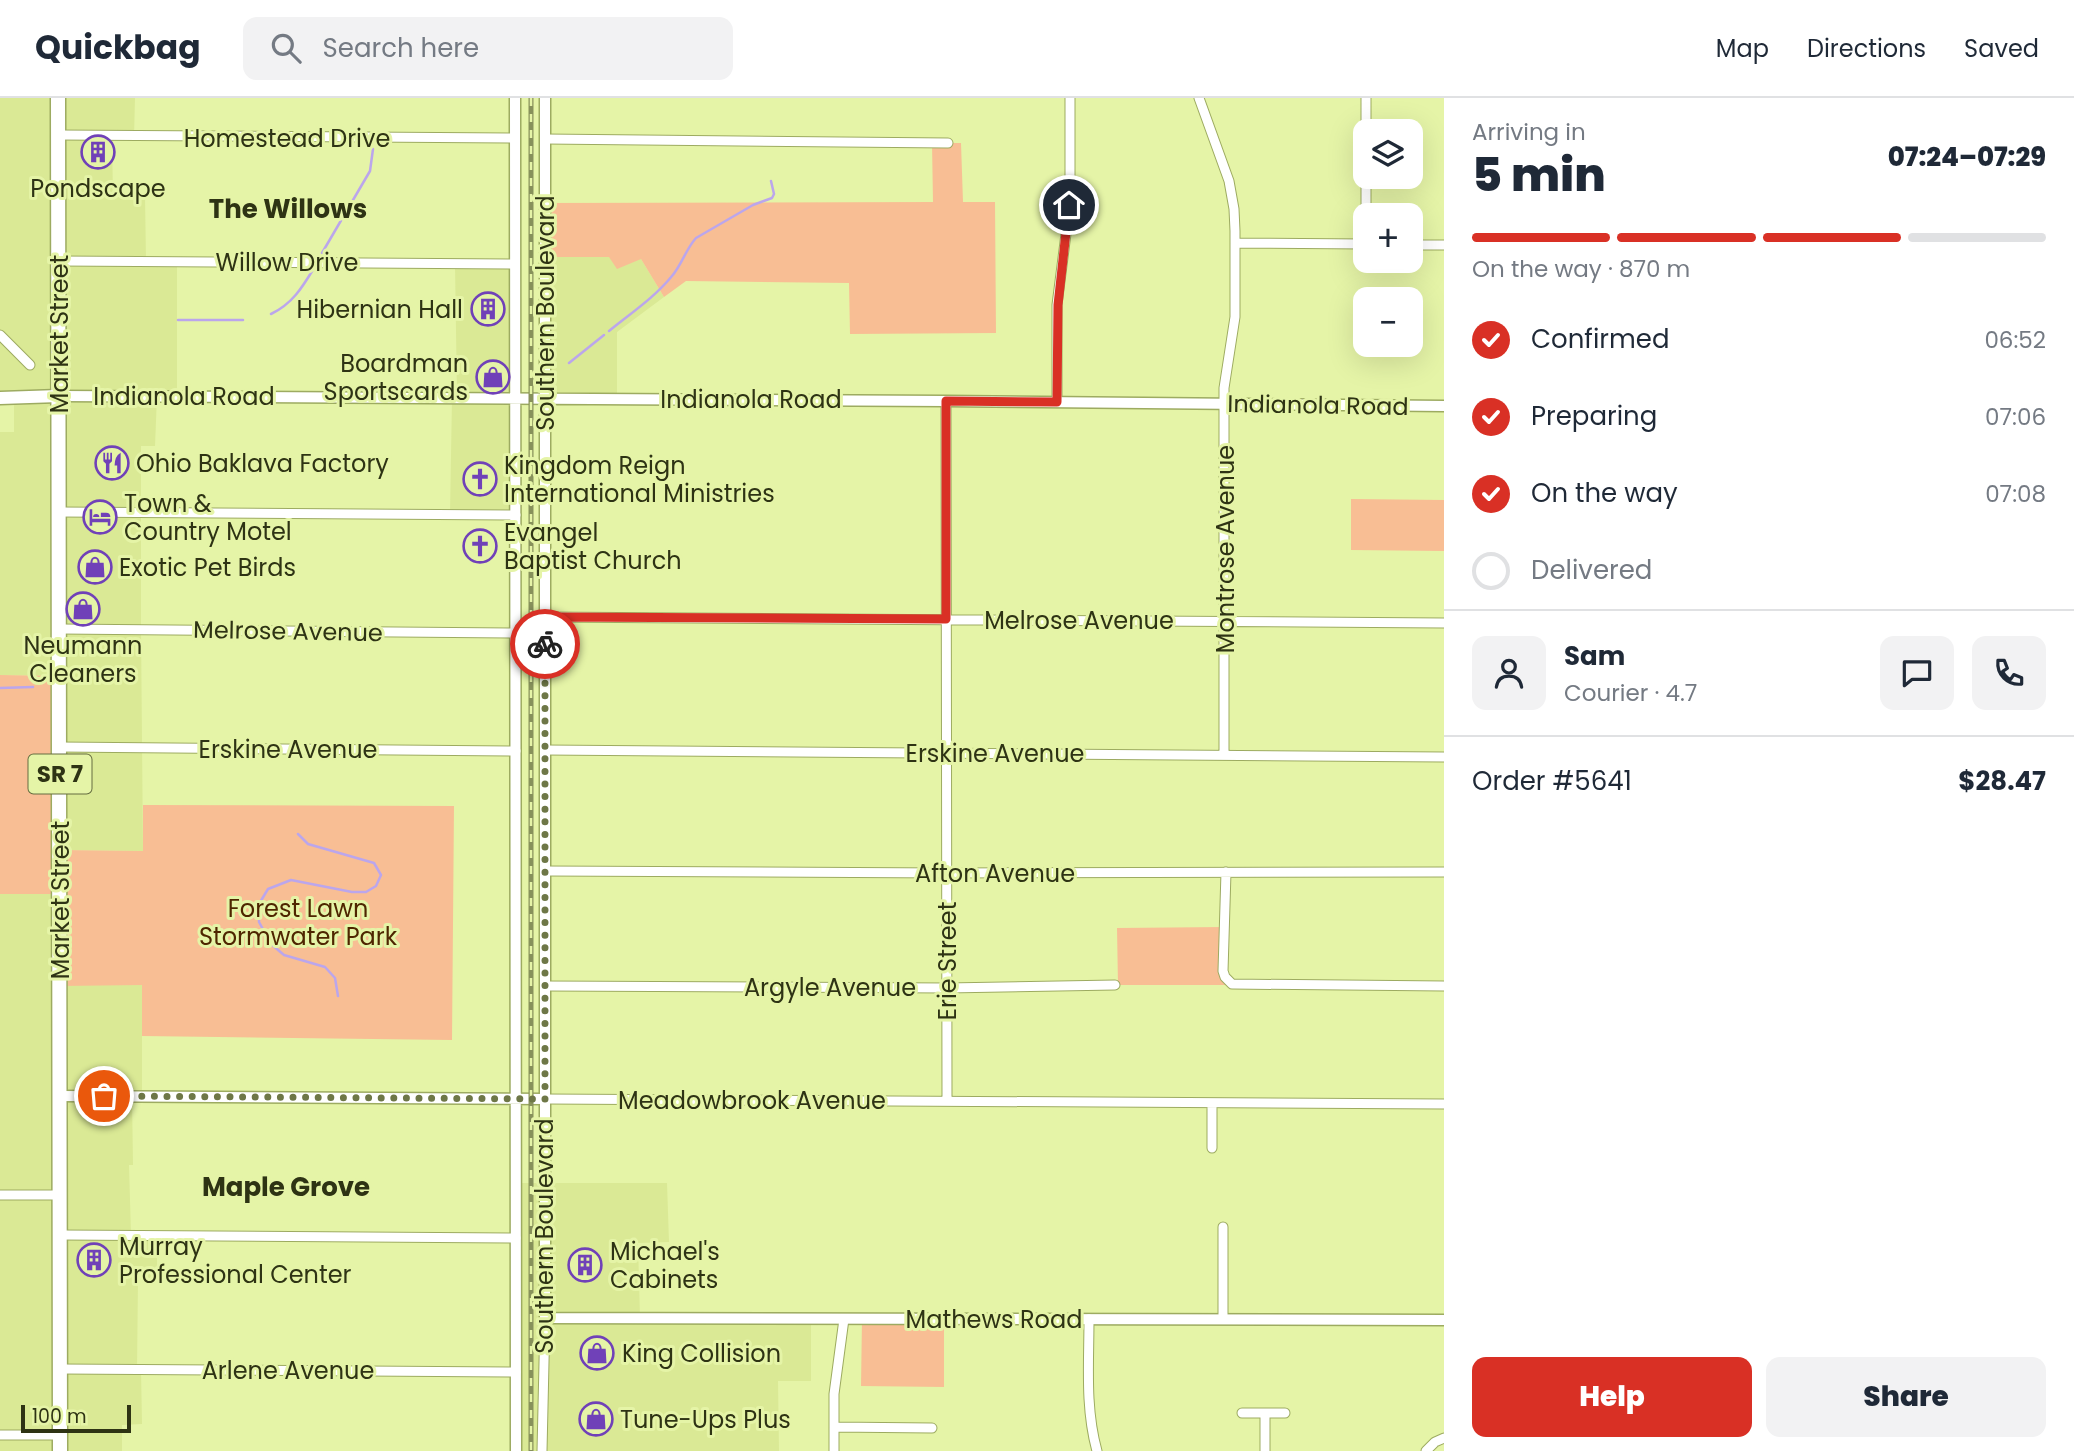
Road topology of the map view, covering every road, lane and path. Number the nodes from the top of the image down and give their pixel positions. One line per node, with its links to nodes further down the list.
1 (58, 98): 8 (main road, Market Street / SR 7)
2 (515, 98): 9 (street, Southern Boulevard)
3 (545, 98): 10 (street, Southern Boulevard)
4 (1070, 98): 25 (street)
5 (1199, 98): 12 (street, Montrose Avenue)
6 (1366, 98): 7 (street)
7 (1366, 119)
8 (58, 135): 9 (street, Homestead Drive); 16 (main road, Market Street / SR 7)
9 (515, 138): 17 (street, Southern Boulevard)
10 (545, 139): 11 (street); 23 (street, Southern Boulevard)
11 (948, 143)
12 (1236, 243): 13 (street); 26 (street, Montrose Avenue)
13 (1353, 244)
14 (1423, 245): 15 (street)
15 (1444, 245)
16 (59, 261): 17 (street, Willow Drive); 20 (main road, Market Street / SR 7)
17 (515, 264): 22 (street, Southern Boulevard)
18 (0, 335): 19 (street)
19 (30, 365)
20 (59, 396): 21 (main road); 22 (street, Indianola Road); 28 (main road, Market Street / SR 7)
21 (0, 398)
22 (516, 398): 23 (street, Indianola Road); 29 (street, Southern Boulevard)
23 (544, 398): 24 (street, Indianola Road); 30 (street, Southern Boulevard)
24 (946, 401): 25 (street, Indianola Road); 31 (street, Erie Street)
25 (1057, 402): 26 (street, Indianola Road)
26 (1224, 404): 27 (street, Indianola Road); 32 (street, Montrose Avenue)
27 (1444, 406)
28 (59, 512): 29 (street); 34 (main road, Market Street / SR 7)
29 (516, 515): 35 (street, Southern Boulevard)
30 (546, 617): 31 (street, Melrose Avenue); 37 (street, Southern Boulevard)
31 (946, 619): 32 (street, Melrose Avenue); 39 (street, Erie Street)
32 (1225, 621): 33 (street, Melrose Avenue); 40 (street, Montrose Avenue)
33 (1444, 623)
34 (60, 629): 35 (street, Melrose Avenue); 36 (main road, Market Street / SR 7)
35 (516, 633): 38 (street, Southern Boulevard)
36 (60, 747): 38 (street, Erskine Avenue); 50 (main road, Market Street / SR 7)
37 (545, 750): 39 (street, Erskine Avenue); 42 (street, Southern Boulevard)
38 (516, 751): 51 (street, Southern Boulevard)
39 (946, 753): 40 (street, Erskine Avenue); 45 (street, Erie Street)
40 (1224, 755): 41 (street, Erskine Avenue)
41 (1444, 757)
42 (545, 871): 45 (street, Afton Avenue); 47 (street, Southern Boulevard)
43 (1226, 872): 44 (street, Afton Avenue); 45 (street, Afton Avenue); 48 (street)
44 (1444, 872)
45 (947, 873): 49 (street, Erie Street)
46 (1115, 985): 49 (street, Argyle Avenue)
47 (545, 986): 49 (street, Argyle Avenue); 52 (street, Southern Boulevard)
48 (1444, 986)
49 (947, 988): 53 (street, Erie Street)
50 (60, 1096): 51 (street, Meadowbrook Avenue); 58 (main road, Market Street / SR 7)
51 (516, 1099): 52 (street, Meadowbrook Avenue); 61 (street, Southern Boulevard)
52 (545, 1099): 53 (street, Meadowbrook Avenue); 62 (street, Southern Boulevard)
53 (947, 1101): 54 (street, Meadowbrook Avenue)
54 (1212, 1102): 55 (street, Meadowbrook Avenue); 56 (street)
55 (1444, 1104)
56 (1212, 1148)
57 (0, 1195): 58 (street)
58 (60, 1195): 60 (main road, Market Street / SR 7)
59 (1223, 1227): 65 (street)
60 (61, 1235): 61 (street); 67 (main road, Market Street / SR 7)
61 (516, 1238): 68 (street, Southern Boulevard)
62 (544, 1318): 63 (street, Mathews Road); 79 (street, Southern Boulevard)
63 (844, 1319): 64 (street, Mathews Road); 72 (street)
64 (1089, 1319): 65 (street, Mathews Road); 81 (street)
65 (1223, 1319): 66 (street, Mathews Road)
66 (1444, 1320)
67 (61, 1369): 68 (street, Arlene Avenue); 75 (main road, Market Street / SR 7)
68 (516, 1372): 78 (street, Southern Boulevard)
69 (1242, 1413): 70 (street)
70 (1265, 1413): 71 (street); 82 (street)
71 (1285, 1413)
72 (834, 1427): 73 (street); 80 (street)
73 (932, 1428)
74 (0, 1434): 75 (street)
75 (60, 1435): 77 (main road, Market Street / SR 7)
76 (1444, 1438): 83 (street)
77 (60, 1451)
78 (516, 1451)
79 (542, 1451)
80 (834, 1451)
81 (1097, 1451)
82 (1265, 1451)
83 (1426, 1451)

